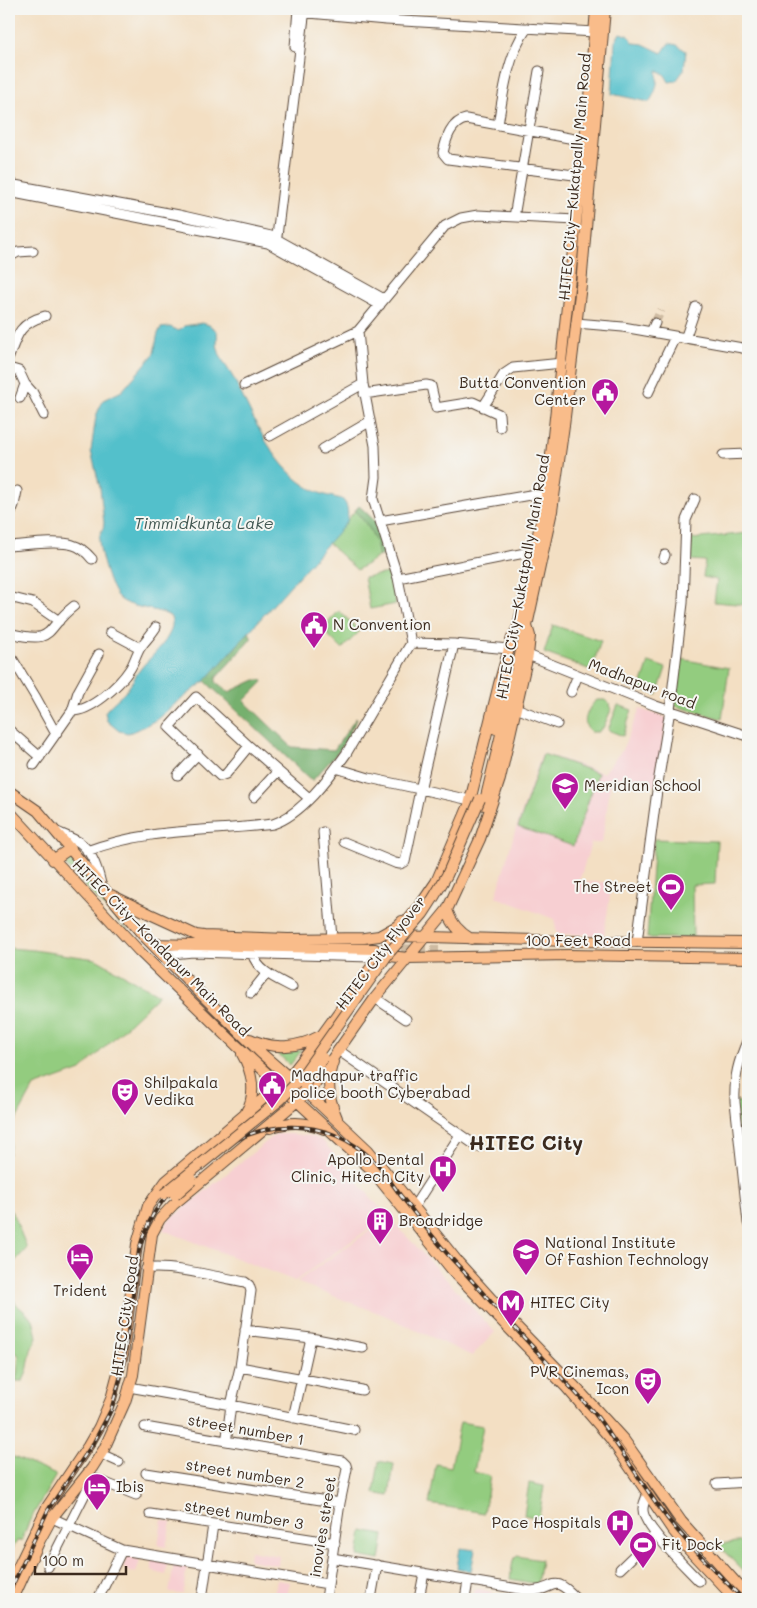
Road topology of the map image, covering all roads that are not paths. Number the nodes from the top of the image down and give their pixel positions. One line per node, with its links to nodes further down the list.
1 (596, 9): 5 (main road, HITEC City–Kukatpally Main Road)
2 (605, 9): 22 (main road, HITEC City–Kukatpally Main Road)
3 (301, 11): 4 (street); 16 (street)
4 (526, 28): 5 (street); 7 (street)
5 (595, 32): 9 (main road, HITEC City–Kukatpally Main Road)
6 (539, 71): 8 (street)
7 (498, 125): 8 (street); 10 (street)
8 (529, 130): 9 (street); 10 (street)
9 (585, 141): 11 (main road, HITEC City–Kukatpally Main Road)
10 (523, 168): 11 (street); 14 (street)
11 (582, 176): 15 (main road, HITEC City–Kukatpally Main Road)
12 (9, 184): 16 (street)
13 (9, 192): 16 (street)
14 (514, 217): 15 (street); 19 (street)
15 (576, 220): 29 (main road, HITEC City–Kukatpally Main Road)
16 (273, 241): 19 (street)
17 (33, 251): 18 (street)
18 (9, 257)
19 (382, 302): 24 (street)
20 (696, 307): 26 (street)
21 (45, 316): 28 (street)
22 (576, 322): 25 (street); 58 (main road, HITEC City–Kukatpally Main Road)
23 (655, 323): 25 (street)
24 (358, 331): 32 (street); 33 (street)
25 (651, 332): 26 (street)
26 (680, 338): 27 (street); 34 (street)
27 (748, 349)
28 (9, 357)
29 (562, 363): 37 (street); 46 (main road, HITEC City–Kukatpally Main Road)
30 (9, 368): 31 (street)
31 (26, 384): 36 (street); 38 (street)
32 (363, 384): 35 (street); 41 (street)
33 (244, 385)
34 (648, 393)
35 (364, 394): 37 (street); 39 (street)
36 (20, 398)
37 (483, 407): 40 (street)
38 (44, 415)
39 (369, 422): 42 (street); 49 (street)
40 (500, 427)
41 (270, 436)
42 (323, 449)
43 (723, 455): 44 (street)
44 (748, 455)
45 (17, 491): 48 (street)
46 (547, 492): 49 (street); 51 (main road, HITEC City–Kukatpally Main Road)
47 (695, 498): 71 (street)
48 (9, 518)
49 (380, 521): 53 (street)
50 (9, 546): 52 (street)
51 (535, 551): 53 (street); 58 (main road, HITEC City–Kukatpally Main Road)
52 (92, 559)
53 (398, 578): 61 (street)
54 (9, 597): 56 (street)
55 (74, 606): 56 (street)
56 (59, 621): 60 (street)
57 (156, 627): 63 (street)
58 (523, 627): 64 (main road, HITEC City–Kukatpally Main Road); 67 (main road, HITEC City–Kukatpally Main Road); 75 (main road, HITEC City Flyover)
59 (110, 632): 63 (street)
60 (9, 633)
61 (411, 643): 62 (street); 82 (street)
62 (454, 644): 64 (street); 85 (street)
63 (140, 648): 72 (street)
64 (509, 649): 89 (main road, HITEC City–Kukatpally Main Road)
65 (9, 653): 76 (street)
66 (99, 654): 72 (street)
67 (528, 655): 68 (street, Madhapur road); 70 (main road, HITEC City–Kukatpally Main Road)
68 (578, 674): 69 (street); 71 (street, Madhapur road)
69 (571, 692)
70 (516, 708): 73 (street); 99 (main road, HITEC City–Kukatpally Main Road)
71 (670, 710): 77 (street, Madhapur road); 104 (street)
72 (72, 711): 76 (street)
73 (557, 724)
74 (9, 730): 80 (street)
75 (499, 731): 139 (main road, HITEC City Flyover, bridge); 139 (main road, HITEC City Flyover, bridge)
76 (56, 734): 80 (street)
77 (748, 736)
78 (249, 746): 79 (street); 79 (street); 83 (street)
79 (198, 754): 84 (street)
80 (40, 757): 81 (street)
81 (34, 765)
82 (336, 768): 85 (street); 88 (street)
83 (278, 771): 87 (street); 88 (street)
84 (178, 775)
85 (420, 790): 89 (street); 93 (street)
86 (9, 791): 91 (main road, HITEC City–Kondapur Main Road)
87 (254, 797)
88 (309, 798): 95 (street)
89 (470, 800): 98 (main road, HITEC City–Kukatpally Main Road)
90 (9, 811): 96 (main road, HITEC City–Kondapur Main Road)
91 (57, 832): 94 (main road, HITEC City–Kondapur Main Road); 95 (street)
92 (323, 832): 101 (street)
93 (344, 842)
94 (71, 848): 96 (main road); 97 (main road, HITEC City–Kondapur Main Road)
95 (87, 851): 97 (street)
96 (53, 860): 122 (main road, HITEC City–Kondapur Main Road)
97 (103, 888): 101 (main road, HITEC City–Kukatpally Main Road); 107 (main road, HITEC City–Kondapur Main Road)
98 (421, 904): 100 (main road, HITEC City–Kukatpally Main Road); 101 (main road, HITEC City–Kukatpally Main Road)
99 (447, 910): 102 (main road, HITEC City–Kukatpally Main Road); 103 (main road)
100 (394, 936): 102 (main road, 100 Feet Road); 109 (main road, HITEC City–Kukatpally Main Road)
101 (332, 938)
102 (424, 938): 103 (main road, 100 Feet Road); 112 (main road, HITEC City–Kukatpally Main Road)
103 (471, 939): 104 (main road, 100 Feet Road)
104 (637, 942): 105 (main road, 100 Feet Road)
105 (713, 943): 106 (main road, 100 Feet Road); 108 (main road)
106 (748, 943)
107 (152, 944): 109 (main road, 100 Feet Road); 111 (main road, HITEC City–Kondapur Main Road)
108 (439, 950)
109 (375, 953): 110 (street); 112 (main road, 100 Feet Road); 119 (main road, HITEC City–Kukatpally Main Road)
110 (252, 954): 111 (street); 114 (street)
111 (162, 955): 120 (main road, HITEC City–Kondapur Main Road)
112 (408, 958): 113 (main road, 100 Feet Road); 117 (main road, HITEC City–Kukatpally Main Road)
113 (748, 958)
114 (267, 974): 115 (street); 116 (street)
115 (292, 988)
116 (252, 992)
117 (376, 998): 118 (street); 123 (main road, HITEC City–Kukatpally Main Road)
118 (406, 1019)
119 (322, 1035): 120 (main road); 124 (main road, HITEC City Road)
120 (244, 1037): 124 (main road, HITEC City–Kondapur Main Road)
121 (748, 1039): 136 (street)
122 (236, 1045): 125 (main road, HITEC City–Kondapur Main Road); 128 (main road)
123 (338, 1050): 126 (main road, HITEC City–Kukatpally Main Road); 129 (main road); 133 (street)
124 (289, 1077): 125 (main road, HITEC City Road); 126 (main road, HITEC City–Kondapur Main Road)
125 (280, 1086): 127 (main road, HITEC City–Kondapur Main Road); 128 (main road, HITEC City Road)
126 (307, 1093): 127 (main road, HITEC City–Kukatpally Main Road); 129 (main road, HITEC City–Kondapur Main Road)
127 (298, 1102): 131 (main road, HITEC City Road); 132 (main road, HITEC City–Kondapur Main Road)
128 (245, 1114): 130 (main road, HITEC City Road)
129 (339, 1121): 137 (main road, HITEC City–Kondapur Main Road)
130 (231, 1127): 134 (main road); 139 (main road, HITEC City Road)
131 (261, 1132): 132 (main road); 134 (main road, HITEC City Road)
132 (331, 1133): 160 (main road, HITEC City–Kondapur Main Road)
133 (460, 1135): 135 (street); 137 (street)
134 (247, 1143): 139 (main road, HITEC City Road)
135 (478, 1148)
136 (746, 1187): 138 (street)
137 (414, 1208): 164 (main road, HITEC City–Kondapur Main Road)
138 (748, 1223)
139 (147, 1232): 140 (main road, HITEC City Road); 179 (main road, HITEC City Road)
140 (146, 1269): 141 (street); 146 (main road, HITEC City Road)
141 (245, 1330): 142 (street); 144 (street)
142 (311, 1338): 143 (street); 145 (street)
143 (363, 1348)
144 (240, 1367): 145 (street); 148 (street)
145 (301, 1378): 147 (street); 149 (street)
146 (129, 1387): 148 (street); 153 (main road, HITEC City Road)
147 (362, 1390)
148 (232, 1405): 149 (street); 152 (street)
149 (293, 1418): 151 (street)
150 (144, 1427): 154 (street, street number 1)
151 (354, 1430)
152 (227, 1436)
153 (101, 1454): 155 (street); 163 (main road, HITEC City Road)
154 (342, 1461): 161 (street, inovies street)
155 (119, 1462)
156 (146, 1473): 161 (street, street number 2)
157 (748, 1482): 158 (street)
158 (716, 1484)
159 (135, 1493): 165 (street)
160 (648, 1494): 167 (main road, HITEC City–Kondapur Main Road); 168 (street)
161 (340, 1502): 170 (street, inovies street)
162 (150, 1514): 166 (street, street number 3)
163 (52, 1518): 165 (street); 184 (main road, HITEC City Road)
164 (681, 1521): 167 (main road); 169 (main road, HITEC City–Kondapur Main Road)
165 (69, 1525): 172 (street); 176 (street)
166 (213, 1525): 170 (street, street number 3); 174 (street)
167 (671, 1528): 171 (main road, HITEC City–Kondapur Main Road)
168 (656, 1534): 177 (street); 181 (street)
169 (694, 1537): 171 (main road); 183 (main road, HITEC City–Kondapur Main Road)
170 (335, 1543): 173 (street, inovies street)
171 (684, 1543): 192 (main road, HITEC City–Kondapur Main Road)
172 (122, 1550): 174 (street); 185 (street)
173 (332, 1558): 175 (street); 182 (street, inovies street)
174 (208, 1564): 182 (street); 186 (street)
175 (376, 1565): 178 (street); 188 (street)
176 (48, 1567)
177 (620, 1569)
178 (424, 1573): 180 (street); 189 (street)
179 (10, 1580)
180 (468, 1581): 190 (street); 191 (street)
181 (699, 1581)
182 (328, 1584): 187 (street, inovies street)
183 (748, 1596)
184 (13, 1599)
185 (98, 1599)
186 (202, 1599)
187 (326, 1599)
188 (371, 1599)
189 (419, 1599)
190 (465, 1599)
191 (577, 1599)
192 (734, 1599)

